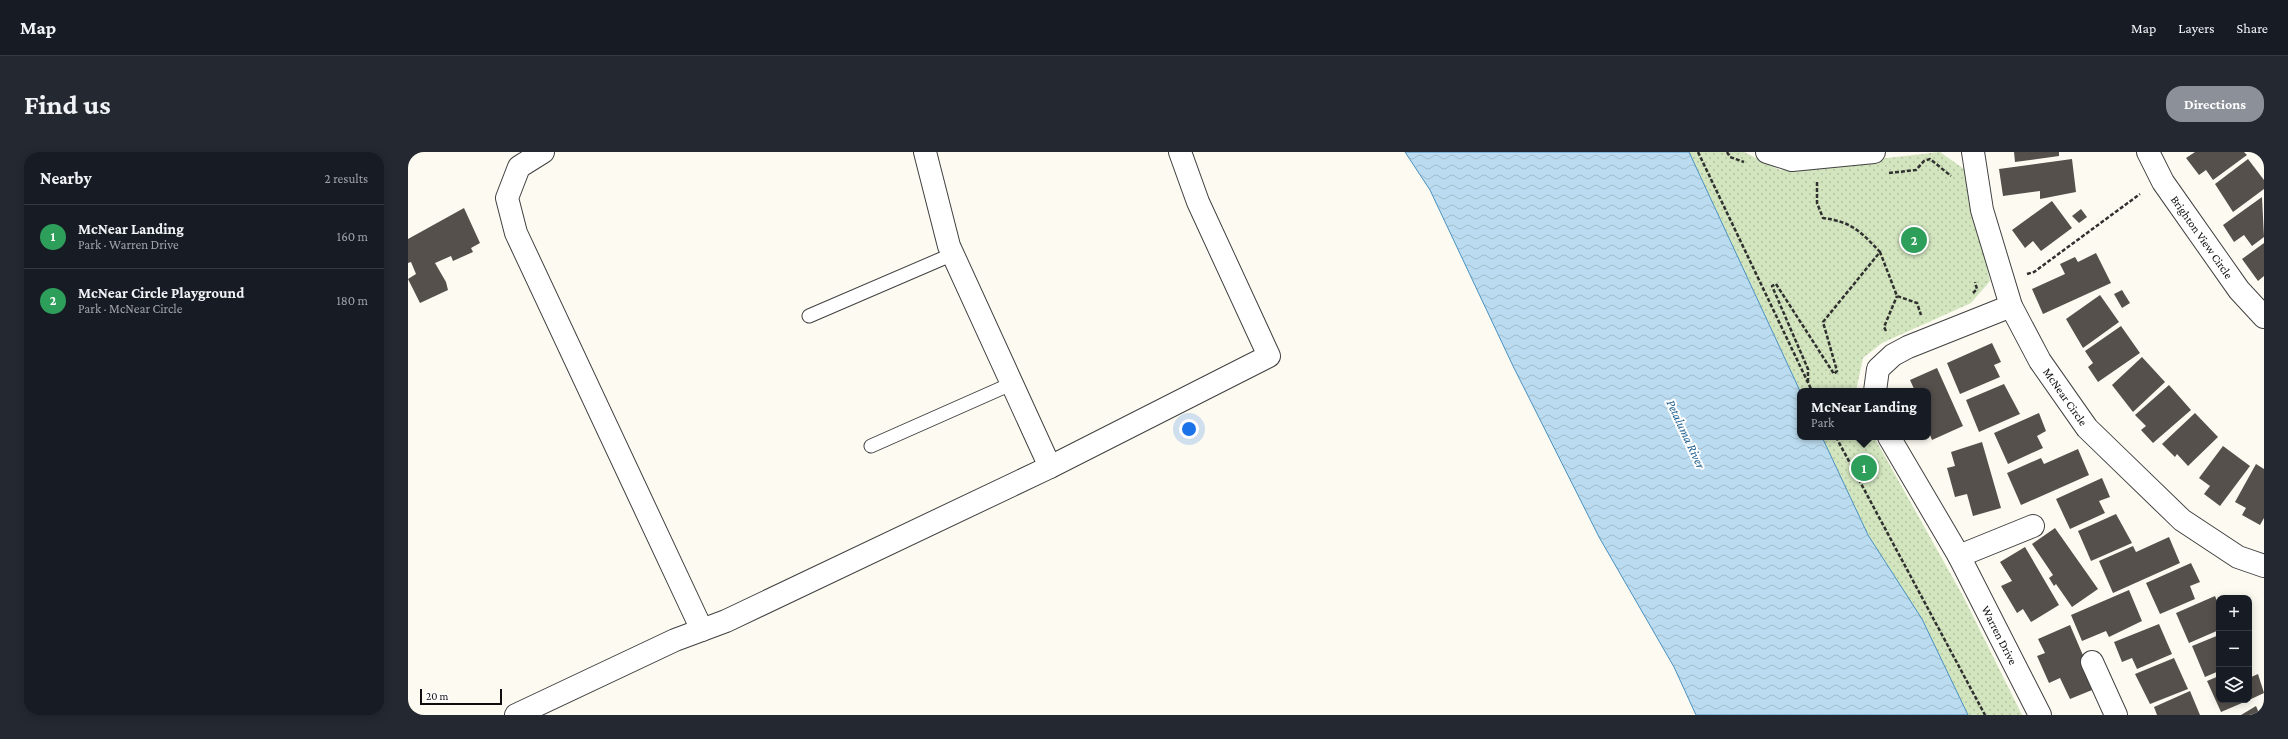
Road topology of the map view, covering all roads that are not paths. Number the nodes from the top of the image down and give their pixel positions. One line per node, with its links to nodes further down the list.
1 (543, 152): 20 (street)
2 (925, 152): 8 (street)
3 (1180, 152): 16 (street)
4 (1874, 152): 7 (street)
5 (1973, 152): 9 (street, McNear Circle)
6 (2148, 152): 11 (street, Brighton View Circle)
7 (1759, 158)
8 (953, 254): 10 (lane); 12 (street)
9 (2011, 306): 13 (street); 19 (street, McNear Circle)
10 (809, 316)
11 (2264, 317)
12 (1011, 384): 15 (lane); 16 (street)
13 (1875, 388)
14 (1891, 440): 18 (street, Warren Drive)
15 (871, 446)
16 (1050, 467): 20 (street)
17 (2033, 526): 18 (street)
18 (1959, 556): 24 (street, Warren Drive)
19 (2264, 566)
20 (702, 630): 23 (street)
21 (2092, 662): 22 (street)
22 (2109, 713)
23 (516, 715)
24 (2040, 715)

